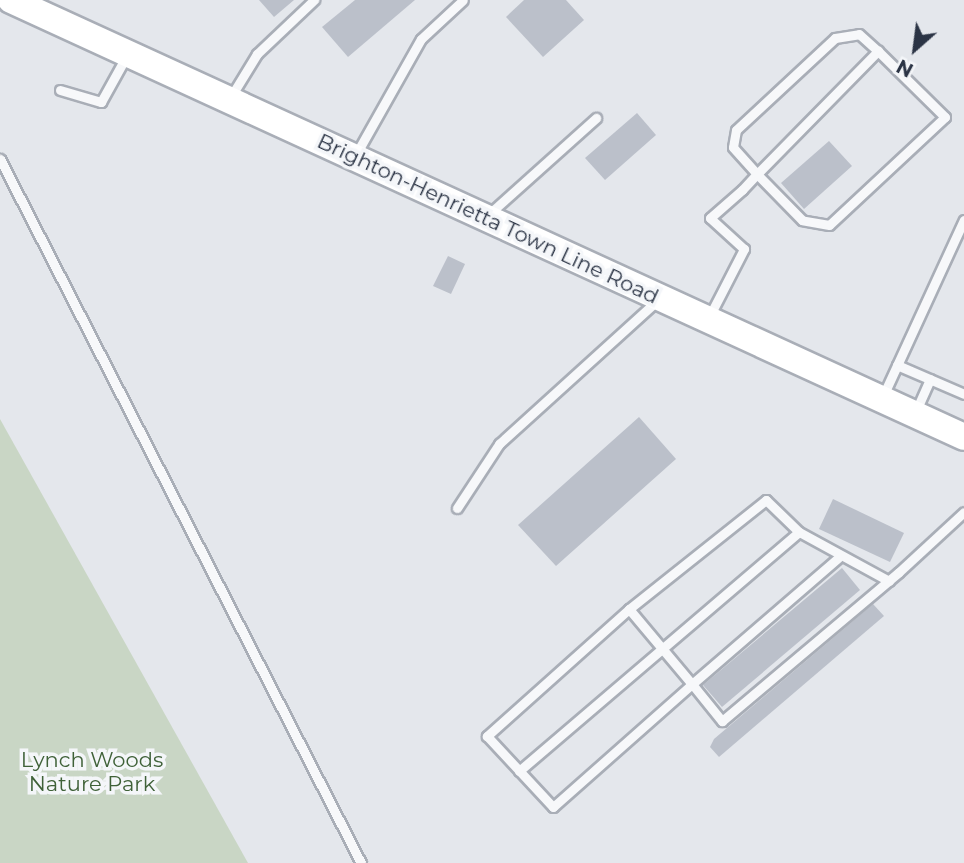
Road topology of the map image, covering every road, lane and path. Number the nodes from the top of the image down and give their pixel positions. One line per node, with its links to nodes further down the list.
1 (11, 0): 5 (street, Brighton-Henrietta Town Line Road)
2 (314, 0): 7 (lane)
3 (463, 0): 9 (lane)
4 (878, 51): 11 (lane); 11 (lane); 11 (lane)
5 (127, 54): 6 (lane); 7 (street, Brighton-Henrietta Town Line Road)
6 (60, 90)
7 (229, 100): 9 (street, Brighton-Henrietta Town Line Road)
8 (596, 118): 12 (lane)
9 (354, 158): 12 (street, Brighton-Henrietta Town Line Road)
10 (0, 159): 31 (lane)
11 (757, 174): 15 (lane)
12 (485, 218): 14 (street, Brighton-Henrietta Town Line Road)
13 (964, 220): 16 (lane)
14 (660, 298): 15 (street, Brighton-Henrietta Town Line Road); 22 (lane)
15 (707, 320): 19 (street, Brighton-Henrietta Town Line Road)
16 (897, 365): 17 (lane); 19 (lane)
17 (930, 379): 18 (lane); 20 (lane)
18 (964, 394)
19 (881, 400): 20 (street, Brighton-Henrietta Town Line Road)
20 (914, 414): 21 (street, Brighton-Henrietta Town Line Road)
21 (964, 438)
22 (457, 508)
23 (964, 512): 26 (lane)
24 (799, 532): 25 (lane); 27 (lane); 28 (lane)
25 (838, 558): 26 (lane); 29 (lane)
26 (889, 581): 29 (lane)
27 (629, 609): 28 (lane); 30 (lane)
28 (661, 647): 29 (lane); 30 (lane)
29 (692, 684): 30 (lane)
30 (519, 771)
31 (360, 863)

